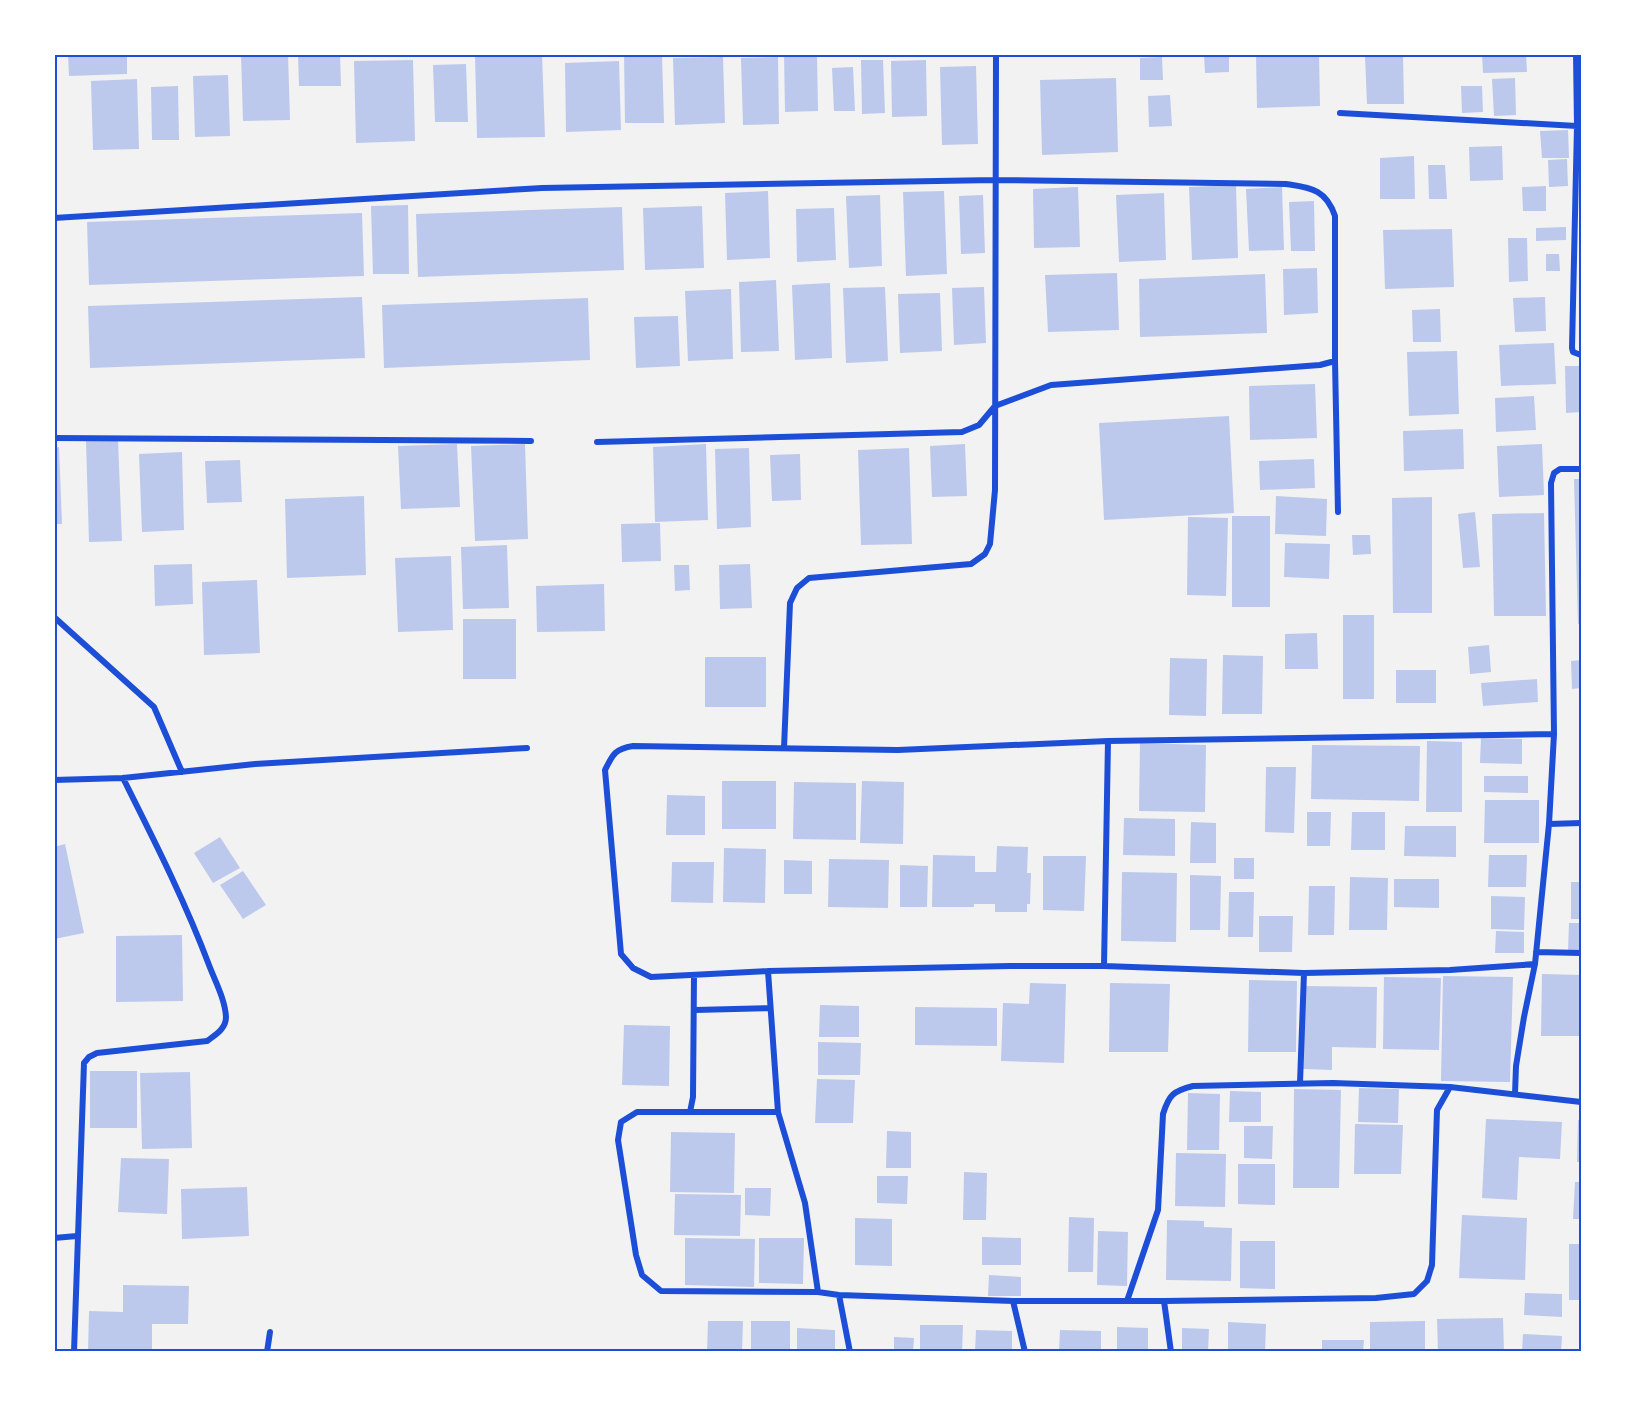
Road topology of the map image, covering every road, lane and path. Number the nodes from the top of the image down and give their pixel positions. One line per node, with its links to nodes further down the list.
1 (996, 54): 5 (street)
2 (1576, 54): 4 (street)
3 (1340, 113): 4 (street)
4 (1577, 126): 7 (street)
5 (995, 180): 6 (street); 8 (street); 9 (street)
6 (54, 219)
7 (1581, 355)
8 (1335, 361): 9 (street); 14 (street)
9 (995, 406): 12 (street); 19 (street)
10 (54, 438): 11 (street)
11 (531, 441)
12 (597, 442)
13 (1581, 469): 16 (street)
14 (1338, 512)
15 (54, 617): 20 (street)
16 (1554, 734): 17 (street); 24 (street)
17 (1108, 741): 19 (street); 28 (street)
18 (527, 748): 20 (street)
19 (784, 748): 31 (street)
20 (183, 772): 21 (street)
21 (123, 778): 22 (street); 40 (street)
22 (54, 780)
23 (1581, 823): 24 (street)
24 (1549, 824): 25 (street)
25 (1536, 952): 26 (street); 27 (street)
26 (1581, 953)
27 (1535, 964): 30 (street); 36 (street)
28 (1104, 966): 29 (street); 30 (street)
29 (768, 971): 31 (street); 32 (street)
30 (1304, 973): 34 (street)
31 (694, 975): 33 (street)
32 (770, 1008): 33 (street); 39 (street)
33 (694, 1010): 38 (street)
34 (1300, 1083): 35 (street); 45 (street)
35 (1450, 1087): 36 (street); 46 (street)
36 (1515, 1094): 37 (street)
37 (1581, 1102)
38 (690, 1112): 39 (street); 42 (street)
39 (778, 1113): 42 (street)
40 (77, 1236): 41 (street); 48 (street)
41 (54, 1238)
42 (818, 1292): 43 (street)
43 (839, 1295): 44 (street); 50 (street)
44 (1013, 1301): 45 (street); 51 (street)
45 (1127, 1301): 46 (street)
46 (1164, 1301): 52 (street)
47 (270, 1332): 49 (street)
48 (74, 1352)
49 (267, 1352)
50 (850, 1352)
51 (1025, 1352)
52 (1171, 1352)

